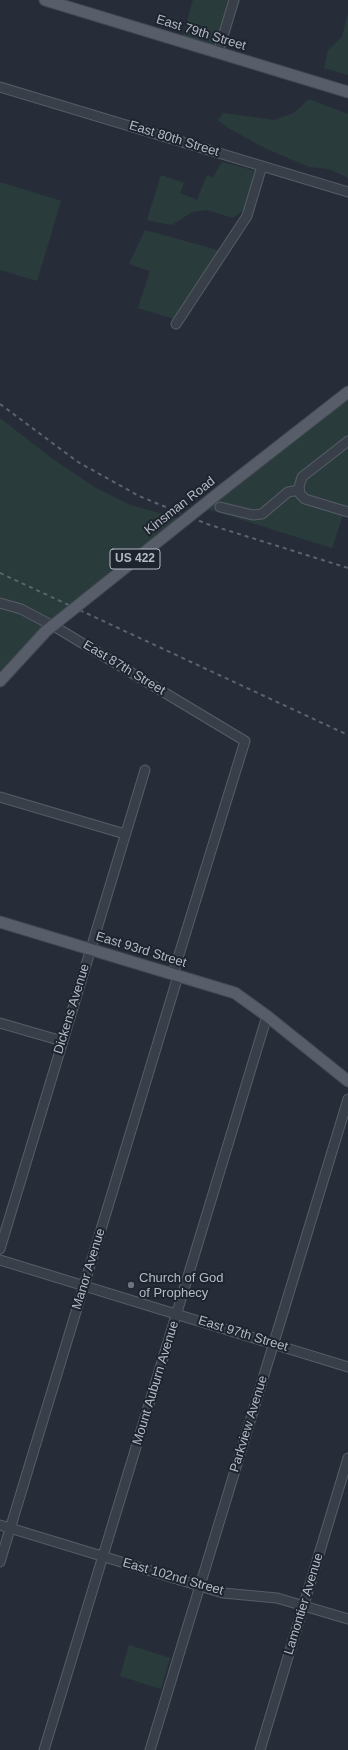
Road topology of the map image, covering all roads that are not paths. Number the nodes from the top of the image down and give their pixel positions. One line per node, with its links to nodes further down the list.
1 (45, 0): 3 (main road, East 79th Street)
2 (234, 0): 3 (street)
3 (218, 53): 5 (main road, East 79th Street)
4 (0, 87): 6 (street, East 80th Street)
5 (348, 92)
6 (262, 166): 7 (street, East 80th Street); 8 (street)
7 (348, 192)
8 (176, 324)
9 (348, 392): 15 (main road, Kinsman Road / US 422, bridge)
10 (348, 441): 11 (street)
11 (299, 490): 12 (street); 13 (street)
12 (220, 507)
13 (348, 512)
14 (0, 603): 16 (street, East 87th Street)
15 (0, 681)
16 (245, 741): 22 (street, Manor Avenue)
17 (145, 770): 19 (street, Dickens Avenue)
18 (0, 797): 19 (street)
19 (125, 834): 21 (street, Dickens Avenue)
20 (0, 922): 21 (main road, East 93rd Street)
21 (90, 949): 22 (main road, East 93rd Street); 25 (street, Dickens Avenue)
22 (176, 975): 23 (main road, East 93rd Street); 30 (street, Manor Avenue)
23 (267, 1016): 26 (main road, East 93rd Street); 31 (street, Mount Auburn Avenue)
24 (0, 1023): 25 (street)
25 (62, 1041): 28 (street, Dickens Avenue)
26 (348, 1080)
27 (348, 1099): 32 (street, Parkview Avenue)
28 (0, 1249)
29 (0, 1260): 30 (street, East 97th Street)
30 (84, 1286): 31 (street, East 97th Street); 36 (street, Manor Avenue)
31 (177, 1314): 32 (street, East 97th Street); 37 (street, Mount Auburn Avenue)
32 (273, 1344): 33 (street, East 97th Street); 39 (street, Parkview Avenue)
33 (348, 1367)
34 (348, 1458): 40 (street, Lamontier Avenue)
35 (0, 1525): 36 (street, East 102nd Street)
36 (10, 1528): 37 (street, East 102nd Street); 38 (street, Manor Avenue)
37 (102, 1556): 39 (street, East 102nd Street); 42 (street, Mount Auburn Avenue)
38 (0, 1562)
39 (200, 1586): 40 (street, East 102nd Street); 43 (street, Parkview Avenue)
40 (304, 1606): 41 (street, East 102nd Street); 44 (street, Lamontier Avenue)
41 (348, 1619)
42 (44, 1750)
43 (150, 1750)
44 (260, 1750)

